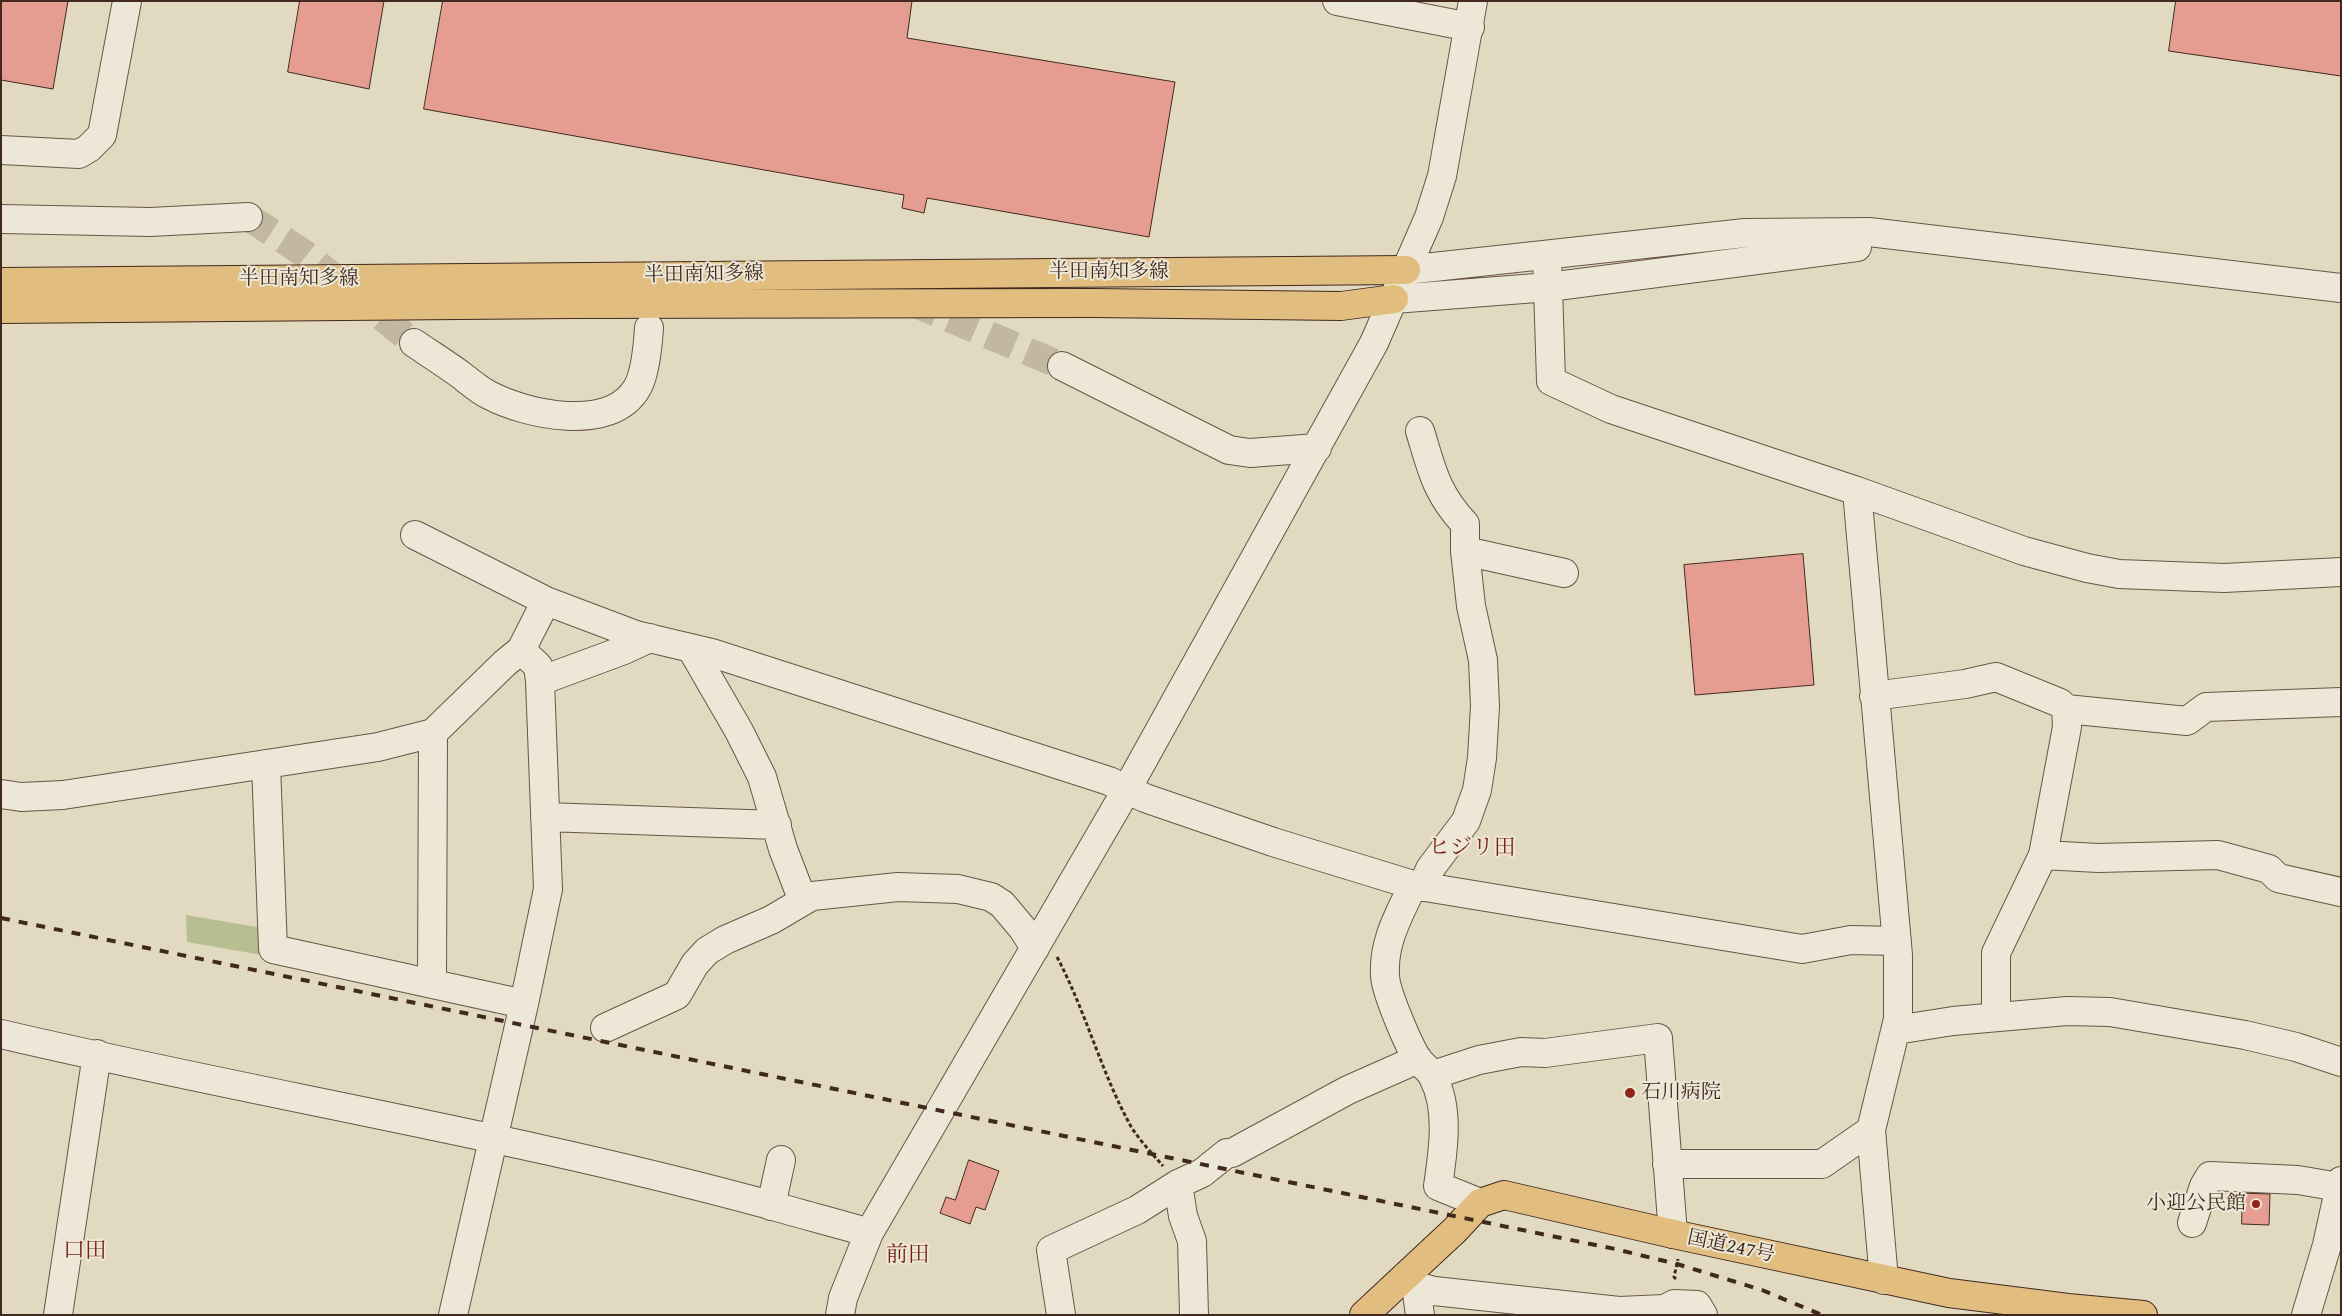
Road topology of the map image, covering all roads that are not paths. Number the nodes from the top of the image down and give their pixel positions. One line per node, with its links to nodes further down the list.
1 (127, 1): 4 (street)
2 (1337, 1): 3 (street)
3 (1472, 14): 9 (street)
4 (1, 150)
5 (248, 217): 6 (street)
6 (1, 219)
7 (2017, 249): 8 (street); 11 (street); 12 (street)
8 (1547, 256): 9 (street); 11 (street)
9 (1406, 270): 10 (main road, 半田南知多線); 13 (street)
10 (1, 282)
11 (1549, 286): 13 (street); 20 (street)
12 (2341, 288)
13 (1394, 299): 14 (main road, 半田南知多線); 19 (street)
14 (1, 309)
15 (649, 328): 16 (street)
16 (414, 343)
17 (1062, 366): 19 (street)
18 (1420, 431): 22 (street)
19 (1317, 448): 35 (street)
20 (1858, 491): 23 (street); 30 (street)
21 (415, 535): 25 (street)
22 (1465, 551): 24 (street); 40 (street)
23 (2341, 572)
24 (1564, 573)
25 (546, 601): 26 (street); 28 (street)
26 (650, 638): 27 (street); 29 (street)
27 (690, 648): 35 (street); 38 (street)
28 (521, 650): 29 (street); 33 (street)
29 (540, 681): 37 (street)
30 (1874, 696): 32 (street); 43 (street)
31 (2341, 702): 32 (street)
32 (2066, 709): 39 (street)
33 (433, 733): 34 (street); 45 (street)
34 (266, 764): 36 (street); 45 (street)
35 (1126, 789): 40 (street); 44 (street)
36 (1, 794)
37 (545, 817): 38 (street); 46 (street)
38 (776, 825): 42 (street)
39 (2043, 855): 41 (street); 47 (street)
40 (1417, 886): 43 (street); 53 (street)
41 (2341, 892)
42 (803, 901): 44 (street); 48 (street)
43 (1897, 941): 49 (street)
44 (1045, 951): 63 (street)
45 (432, 982): 46 (street)
46 (524, 1004): 55 (street)
47 (1996, 1017): 49 (street); 52 (street)
48 (605, 1028)
49 (1896, 1030): 54 (street)
50 (1, 1034): 51 (street)
51 (97, 1054): 55 (street); 67 (street)
52 (2341, 1062)
53 (1425, 1067): 57 (street); 58 (street); 60 (street)
54 (1870, 1130): 57 (street); 65 (street)
55 (493, 1137): 61 (street); 68 (street)
56 (781, 1160): 61 (street)
57 (1667, 1164): 64 (street)
58 (1178, 1184): 70 (street); 71 (street)
59 (2340, 1184): 62 (street); 76 (street)
60 (1480, 1203): 64 (main road, 国道247号); 66 (main road, 国道247号)
61 (771, 1206): 63 (street)
62 (2192, 1222)
63 (869, 1233): 69 (street)
64 (1673, 1234): 65 (main road, 国道247号)
65 (1884, 1280): 75 (main road, 国道247号)
66 (1411, 1281): 72 (main road, 国道247号); 73 (street); 74 (street)
67 (58, 1315)
68 (453, 1315)
69 (840, 1315)
70 (1061, 1315)
71 (1194, 1315)
72 (1364, 1315)
73 (1420, 1315)
74 (1703, 1315)
75 (2143, 1315)
76 (2306, 1315)

